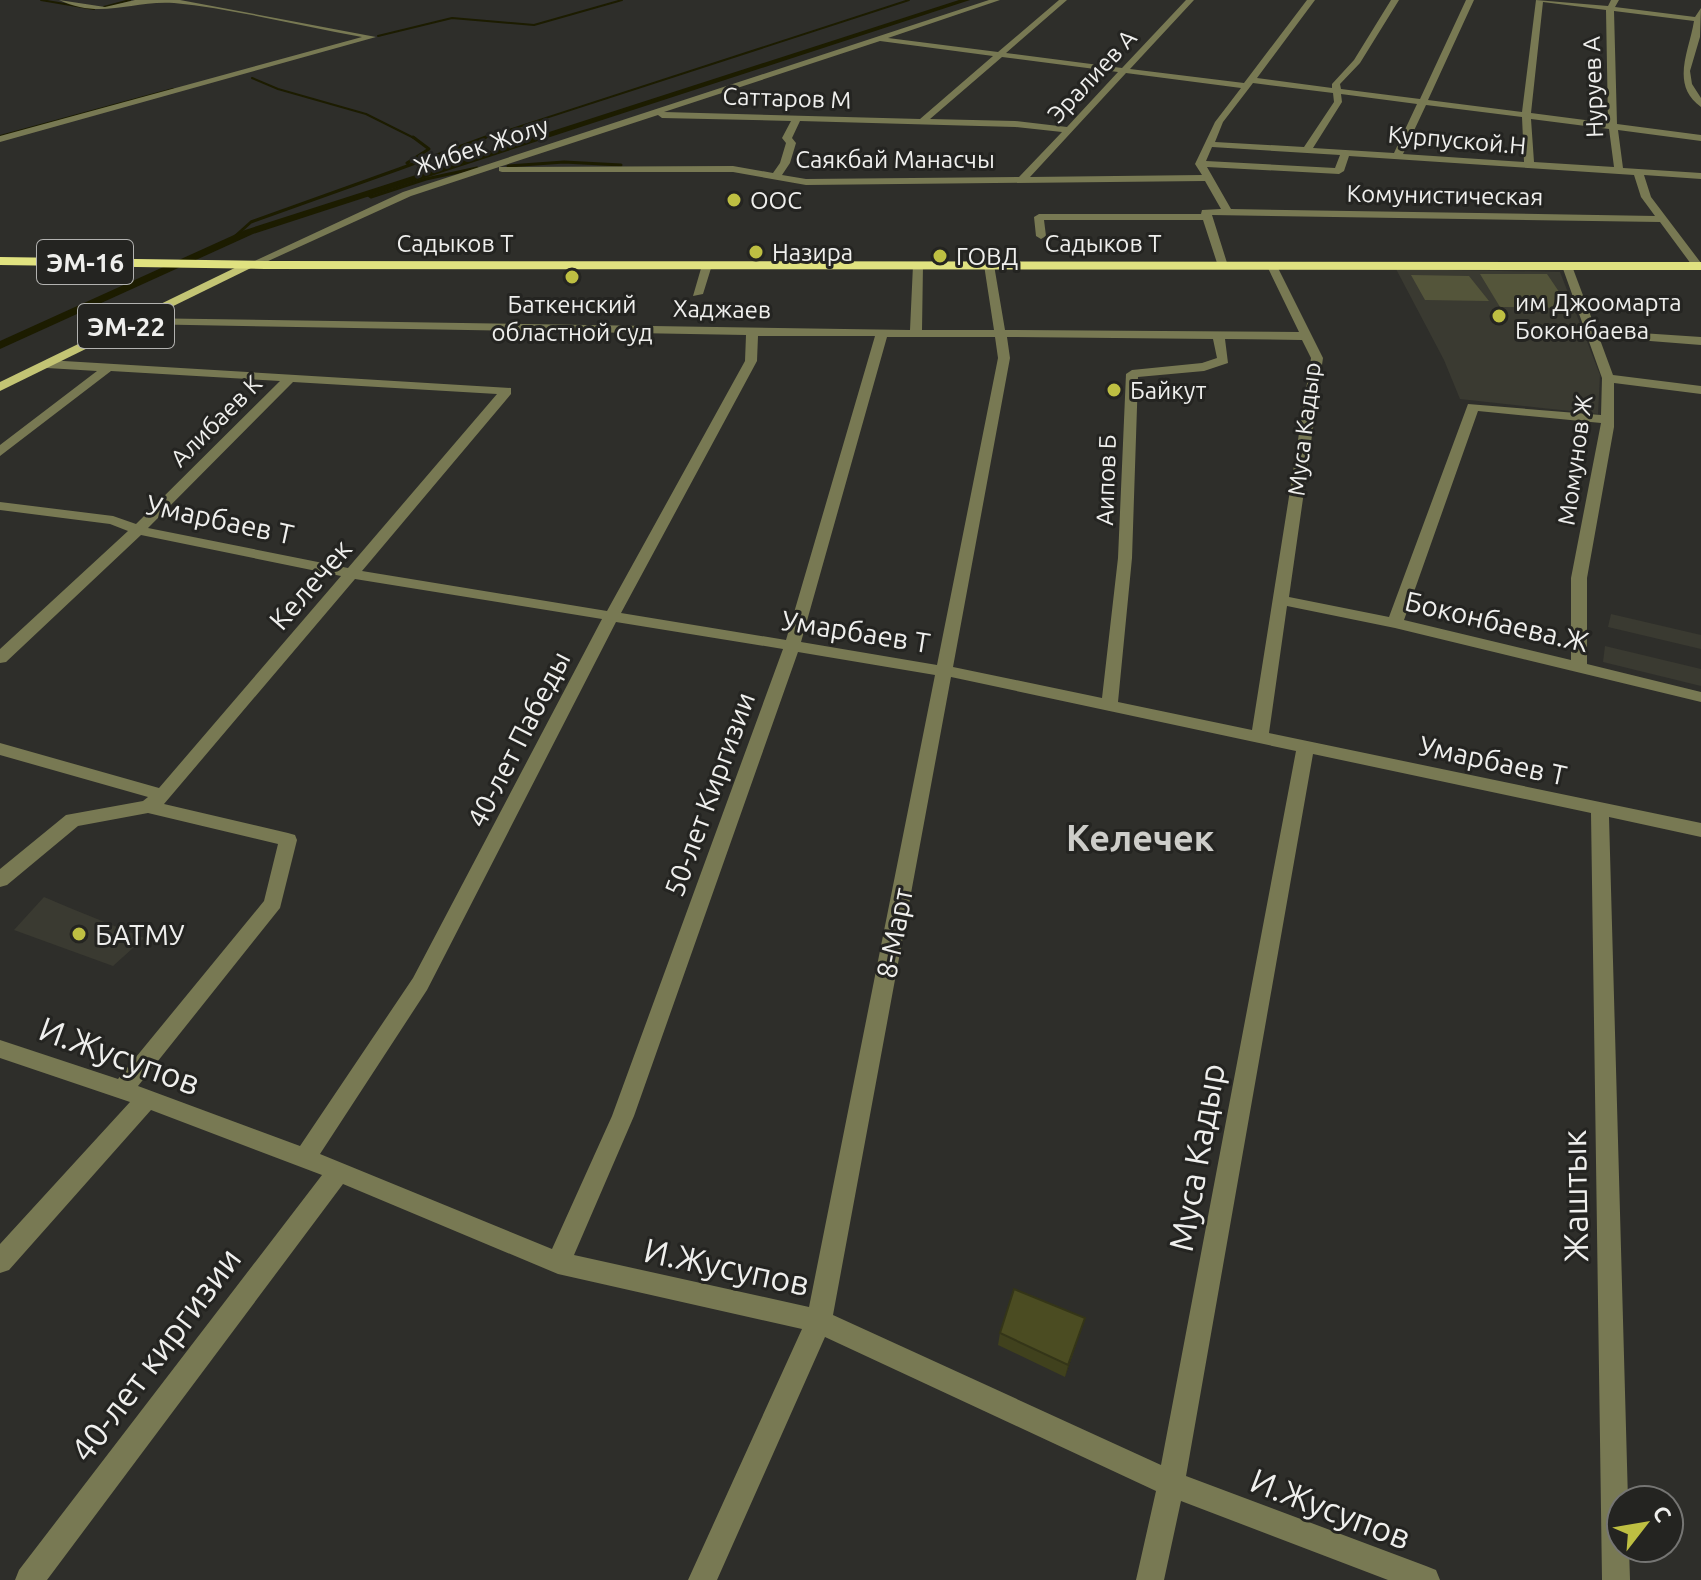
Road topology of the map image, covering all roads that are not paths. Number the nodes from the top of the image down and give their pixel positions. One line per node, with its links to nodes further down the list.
1 (63, 0): 30 (street)
2 (996, 0): 11 (street, Жибек Жолу)
3 (1063, 0): 13 (street)
4 (1190, 0): 16 (street, Эралиев А)
5 (1311, 0): 17 (street)
6 (1395, 0): 20 (street)
7 (1470, 0): 21 (street)
8 (1541, 0): 9 (street); 24 (street)
9 (1613, 4): 10 (street); 27 (street, Нуруев А)
10 (1700, 17): 12 (street)
11 (877, 39): 13 (street); 23 (street, Жибек Жолу)
12 (1697, 45): 14 (street)
13 (1000, 56): 16 (street); 26 (street)
14 (1684, 65): 15 (street); 18 (street)
15 (1701, 67)
16 (1123, 72): 17 (street); 28 (street, Эралиев А)
17 (1250, 83): 20 (street); 31 (street)
18 (1688, 88): 19 (street); 22 (street)
19 (1701, 89)
20 (1338, 91): 21 (street); 32 (street)
21 (1421, 102): 24 (street); 34 (street)
22 (1701, 104)
23 (650, 114): 25 (street, Саттаров М); 37 (street, Жибек Жолу)
24 (1526, 114): 27 (street); 36 (street)
25 (797, 118): 26 (street, Саттаров М); 41 (street)
26 (923, 121): 28 (street, Саттаров М)
27 (1613, 127): 29 (street); 38 (street, Нуруев А)
28 (1071, 130): 43 (street, Эралиев А)
29 (1701, 138)
30 (0, 139)
31 (1209, 144): 32 (street, Курпуской.Н); 35 (street)
32 (1307, 150): 33 (street, Курпуской.Н)
33 (1346, 152): 34 (street, Курпуской.Н); 35 (street)
34 (1398, 155): 36 (street, Курпуской.Н)
35 (1200, 164): 42 (street)
36 (1529, 166): 38 (street, Курпуской.Н)
37 (486, 170): 41 (street, Саякбай Манасчы); 49 (street, Жибек Жолу)
38 (1619, 172): 39 (street, Курпуской.Н)
39 (1639, 174): 40 (street, Курпуской.Н); 46 (street)
40 (1701, 176)
41 (775, 177): 43 (street, Саякбай Манасчы)
42 (1210, 178): 43 (street, Саякбай Манасчы); 44 (street)
43 (1023, 179)
44 (1228, 212): 45 (street, Комунистическая); 46 (street, Комунистическая)
45 (1208, 217): 47 (street); 53 (street)
46 (1662, 219): 56 (street)
47 (1041, 236)
48 (0, 261): 49 (highway, ЭМ-16)
49 (258, 265): 50 (highway, Садыков Т / ЭМ-16); 58 (main road, Жибек Жолу / ЭМ-22)
50 (707, 265): 51 (highway, Садыков Т / ЭМ-16); 57 (street)
51 (918, 265): 52 (highway, Садыков Т / ЭМ-16); 61 (street)
52 (989, 265): 53 (highway, Садыков Т / ЭМ-16); 63 (street, 8-Март)
53 (1223, 266): 54 (highway, Садыков Т / ЭМ-16)
54 (1272, 266): 55 (highway, Садыков Т / ЭМ-16); 65 (street, Муса Кадыр)
55 (1567, 266): 56 (highway, Садыков Т / ЭМ-16); 62 (street, Момунов Ж)
56 (1700, 266)
57 (697, 294)
58 (136, 321): 59 (street, Хаджаев); 67 (main road, Жибек Жолу / ЭМ-22)
59 (752, 332): 60 (street, Хаджаев); 79 (street, 40-лет Пабеды)
60 (882, 333): 61 (street, Хаджаев); 81 (street, 50-лет Киргизии)
61 (916, 333): 63 (street, Хаджаев)
62 (1592, 333): 66 (street); 69 (street, Момунов Ж)
63 (1000, 334): 64 (street, Хаджаев); 84 (street, 8-Март)
64 (1218, 336): 65 (street, Хаджаев); 86 (street, Аипов Б)
65 (1307, 336): 78 (street, Муса Кадыр)
66 (1701, 341)
67 (47, 364): 68 (street); 71 (main road, Жибек Жолу / ЭМ-22)
68 (108, 368): 70 (street); 74 (street)
69 (1608, 378): 72 (street); 73 (street, Момунов Ж)
70 (288, 380): 76 (street, Алибаев К); 77 (street, Келечек)
71 (0, 387)
72 (1701, 390)
73 (1607, 420): 80 (street); 83 (street, Момунов Ж)
74 (0, 452)
75 (0, 506): 76 (street, Умарбаев Т)
76 (138, 530): 77 (street, Умарбаев Т); 82 (street, Алибаев К)
77 (354, 574): 79 (street, Умарбаев Т); 90 (street, Келечек)
78 (1279, 600): 80 (street, Боконбаева.Ж); 87 (street, Муса Кадыр)
79 (611, 617): 81 (street, Умарбаев Т); 97 (street, 40-лет Пабеды)
80 (1395, 623): 83 (street, Боконбаева.Ж)
81 (792, 647): 84 (street, Умарбаев Т); 100 (street, 50-лет Киргизии)
82 (0, 658)
83 (1579, 668): 85 (street, Боконбаева.Ж)
84 (945, 671): 86 (street, Умарбаев Т); 101 (street, 8-Март)
85 (1701, 697)
86 (1109, 707): 87 (street, Умарбаев Т)
87 (1260, 735): 88 (street, Умарбаев Т)
88 (1306, 745): 91 (street, Умарбаев Т); 102 (street, Муса Кадыр)
89 (0, 749): 90 (street)
90 (155, 801): 93 (street); 95 (street)
91 (1600, 810): 92 (street, Умарбаев Т); 107 (street, Жаштык)
92 (1701, 830)
93 (0, 880)
94 (0, 1049): 95 (street, И.Жусупов)
95 (122, 1090): 96 (street, И.Жусупов)
96 (146, 1100): 97 (street, И.Жусупов); 99 (street)
97 (304, 1159): 98 (street, И.Жусупов)
98 (339, 1171): 100 (street, И.Жусупов); 103 (street, 40-лет киргизии)
99 (0, 1262)
100 (558, 1263): 101 (street, И.Жусупов)
101 (819, 1321): 102 (street, И.Жусупов); 104 (street, 8-Март)
102 (1171, 1484): 105 (street, Муса Кадыр); 106 (street, И.Жусупов)
103 (29, 1580)
104 (702, 1580)
105 (1150, 1580)
106 (1426, 1580)
107 (1616, 1580)

